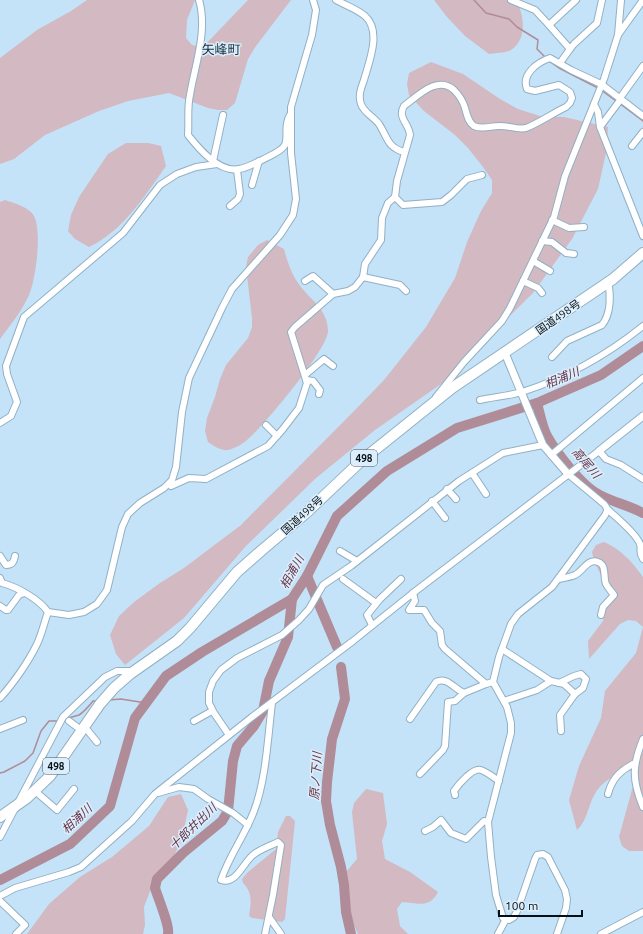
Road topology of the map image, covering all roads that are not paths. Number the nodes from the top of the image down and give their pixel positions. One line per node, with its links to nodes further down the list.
1 (199, 0): 25 (street)
2 (313, 0): 17 (street)
3 (336, 0): 23 (street)
4 (511, 0): 9 (street)
5 (576, 0): 9 (street)
6 (621, 0): 10 (street)
7 (599, 1): 11 (street)
8 (641, 2): 10 (street)
9 (549, 25): 11 (street)
10 (618, 35): 14 (street)
11 (570, 49): 12 (street)
12 (560, 63): 14 (street); 23 (street)
13 (643, 66): 15 (street)
14 (601, 85): 15 (street); 16 (street)
15 (619, 100): 19 (street); 20 (street)
16 (594, 104): 20 (street); 31 (street)
17 (291, 114): 24 (street); 86 (street)
18 (223, 115): 25 (street)
19 (643, 116)
20 (600, 127): 33 (street)
21 (643, 132): 22 (street)
22 (632, 146)
23 (404, 152): 29 (street)
24 (259, 161): 26 (street); 28 (street)
25 (215, 162): 26 (street); 57 (street)
26 (237, 170): 30 (street)
27 (482, 175): 29 (street)
28 (252, 186)
29 (395, 196): 39 (street)
30 (230, 206)
31 (552, 220): 32 (street); 34 (street)
32 (584, 228)
33 (643, 236)
34 (542, 241): 36 (street); 37 (street)
35 (643, 253): 42 (highway, 国道498号 / 498)
36 (574, 254)
37 (533, 261): 38 (street); 41 (street)
38 (550, 271)
39 (363, 277): 43 (street); 45 (street)
40 (305, 280): 45 (street)
41 (523, 281): 44 (street); 55 (street)
42 (608, 282): 47 (highway, 国道498号 / 498); 48 (street)
43 (406, 291)
44 (542, 293)
45 (333, 294): 50 (street)
46 (643, 326): 53 (street)
47 (505, 353): 53 (street); 55 (highway, 国道498号 / 498)
48 (552, 357)
49 (333, 366): 50 (street)
50 (305, 378): 52 (street); 59 (street)
51 (643, 378): 62 (street)
52 (319, 394)
53 (522, 394): 54 (street); 60 (street)
54 (480, 400)
55 (430, 405): 90 (highway, 国道498号 / 498)
56 (643, 416): 61 (street)
57 (0, 423)
58 (266, 424): 59 (street)
59 (277, 436): 66 (street)
60 (543, 445): 62 (street); 63 (street)
61 (599, 451): 64 (street); 65 (street)
62 (552, 453): 64 (street)
63 (472, 473): 67 (street); 68 (street)
64 (570, 473): 71 (street); 83 (street)
65 (643, 479)
66 (171, 486)
67 (448, 489): 69 (street); 70 (street)
68 (486, 494)
69 (456, 499)
70 (432, 501): 72 (street); 77 (street)
71 (607, 509): 76 (street); 80 (street)
72 (446, 518)
73 (340, 551): 77 (street)
74 (0, 556): 75 (street)
75 (16, 556)
76 (643, 558)
77 (357, 561): 99 (street)
78 (343, 579): 84 (street)
79 (401, 579): 84 (street)
80 (559, 579): 87 (street); 89 (street)
81 (1, 583): 82 (street)
82 (24, 593): 85 (street); 86 (street)
83 (413, 593): 88 (street); 92 (street)
84 (376, 604): 88 (street)
85 (0, 606)
86 (48, 612): 96 (street)
87 (600, 615)
88 (372, 625): 98 (street)
89 (502, 649): 91 (street); 92 (street)
90 (133, 672): 106 (highway, 国道498号 / 498); 120 (street)
91 (551, 681): 93 (street); 97 (street)
92 (489, 683): 94 (street); 97 (street)
93 (558, 683): 95 (street); 95 (street)
94 (464, 693): 100 (street); 101 (street)
95 (575, 694): 108 (street)
96 (0, 698)
97 (504, 702): 114 (street)
98 (272, 703): 109 (street); 124 (street)
99 (212, 711): 103 (street); 109 (street)
100 (447, 716): 105 (street); 113 (street)
101 (410, 719)
102 (23, 720): 107 (street)
103 (194, 721)
104 (69, 722): 106 (street)
105 (440, 725)
106 (83, 728): 111 (street); 116 (highway, 国道498号 / 498)
107 (0, 729)
108 (561, 730)
109 (229, 735): 117 (street)
110 (643, 739): 112 (street)
111 (97, 742)
112 (635, 763): 118 (street); 121 (street)
113 (420, 774)
114 (499, 780): 119 (street); 123 (street)
115 (74, 789): 116 (street)
116 (35, 791): 120 (highway, 国道498号 / 498)
117 (154, 794): 124 (street); 127 (street)
118 (608, 794)
119 (455, 795)
120 (17, 806): 122 (highway, 国道498号 / 498); 126 (street)
121 (643, 807)
122 (0, 817)
123 (488, 822): 125 (street); 131 (street)
124 (248, 825): 130 (street)
125 (425, 831)
126 (0, 837)
127 (0, 896)
128 (0, 901): 132 (street)
129 (643, 912): 137 (street)
130 (269, 917): 133 (street); 134 (street)
131 (506, 919): 135 (street); 136 (street)
132 (16, 934)
133 (265, 934)
134 (281, 934)
135 (498, 934)
136 (557, 934)
137 (601, 934)

